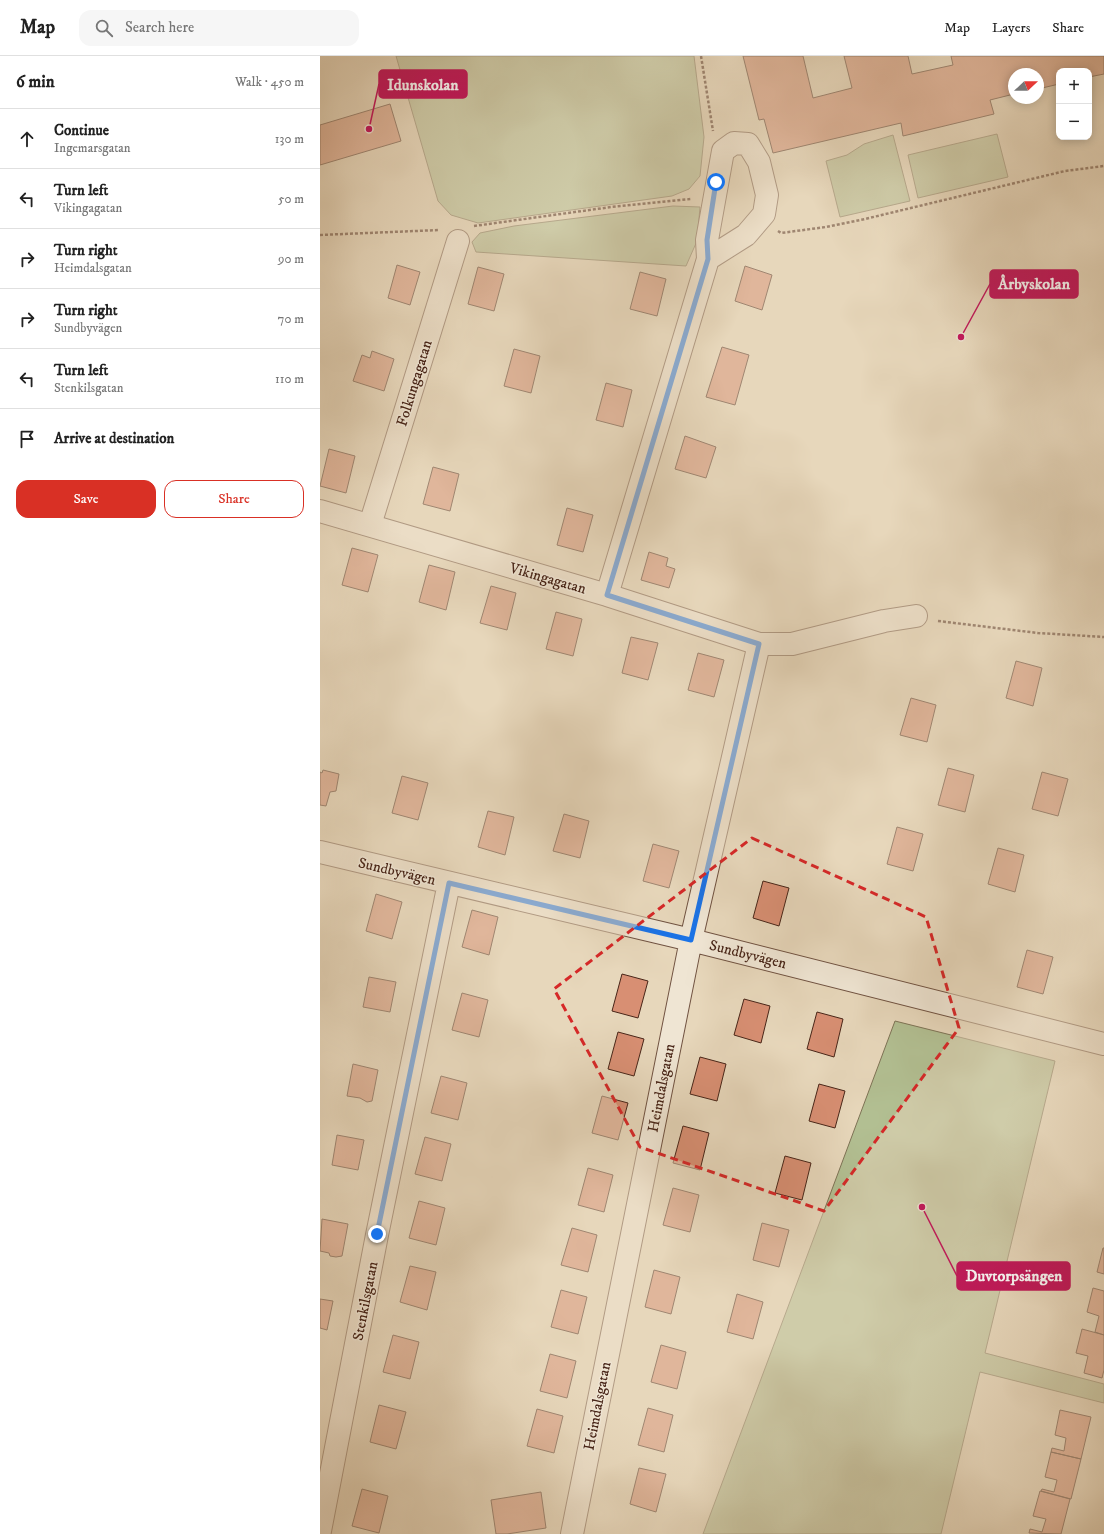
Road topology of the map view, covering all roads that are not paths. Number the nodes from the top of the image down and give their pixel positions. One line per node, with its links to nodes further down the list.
1 (458, 241): 4 (street, Folkungagatan)
2 (708, 259): 2 (street); 5 (street)
3 (320, 511): 4 (street, Vikingagatan)
4 (370, 525): 5 (street, Vikingagatan)
5 (607, 595): 7 (street, Vikingagatan)
6 (916, 616): 7 (street, Vikingagatan)
7 (759, 644): 10 (street, Heimdalsgatan)
8 (320, 852): 9 (street, Sundbyvägen)
9 (449, 883): 10 (street, Sundbyvägen); 12 (street, Stenkilsgatan)
10 (691, 940): 11 (street, Sundbyvägen); 13 (street, Heimdalsgatan)
11 (1104, 1044)
12 (320, 1531)
13 (572, 1534)

